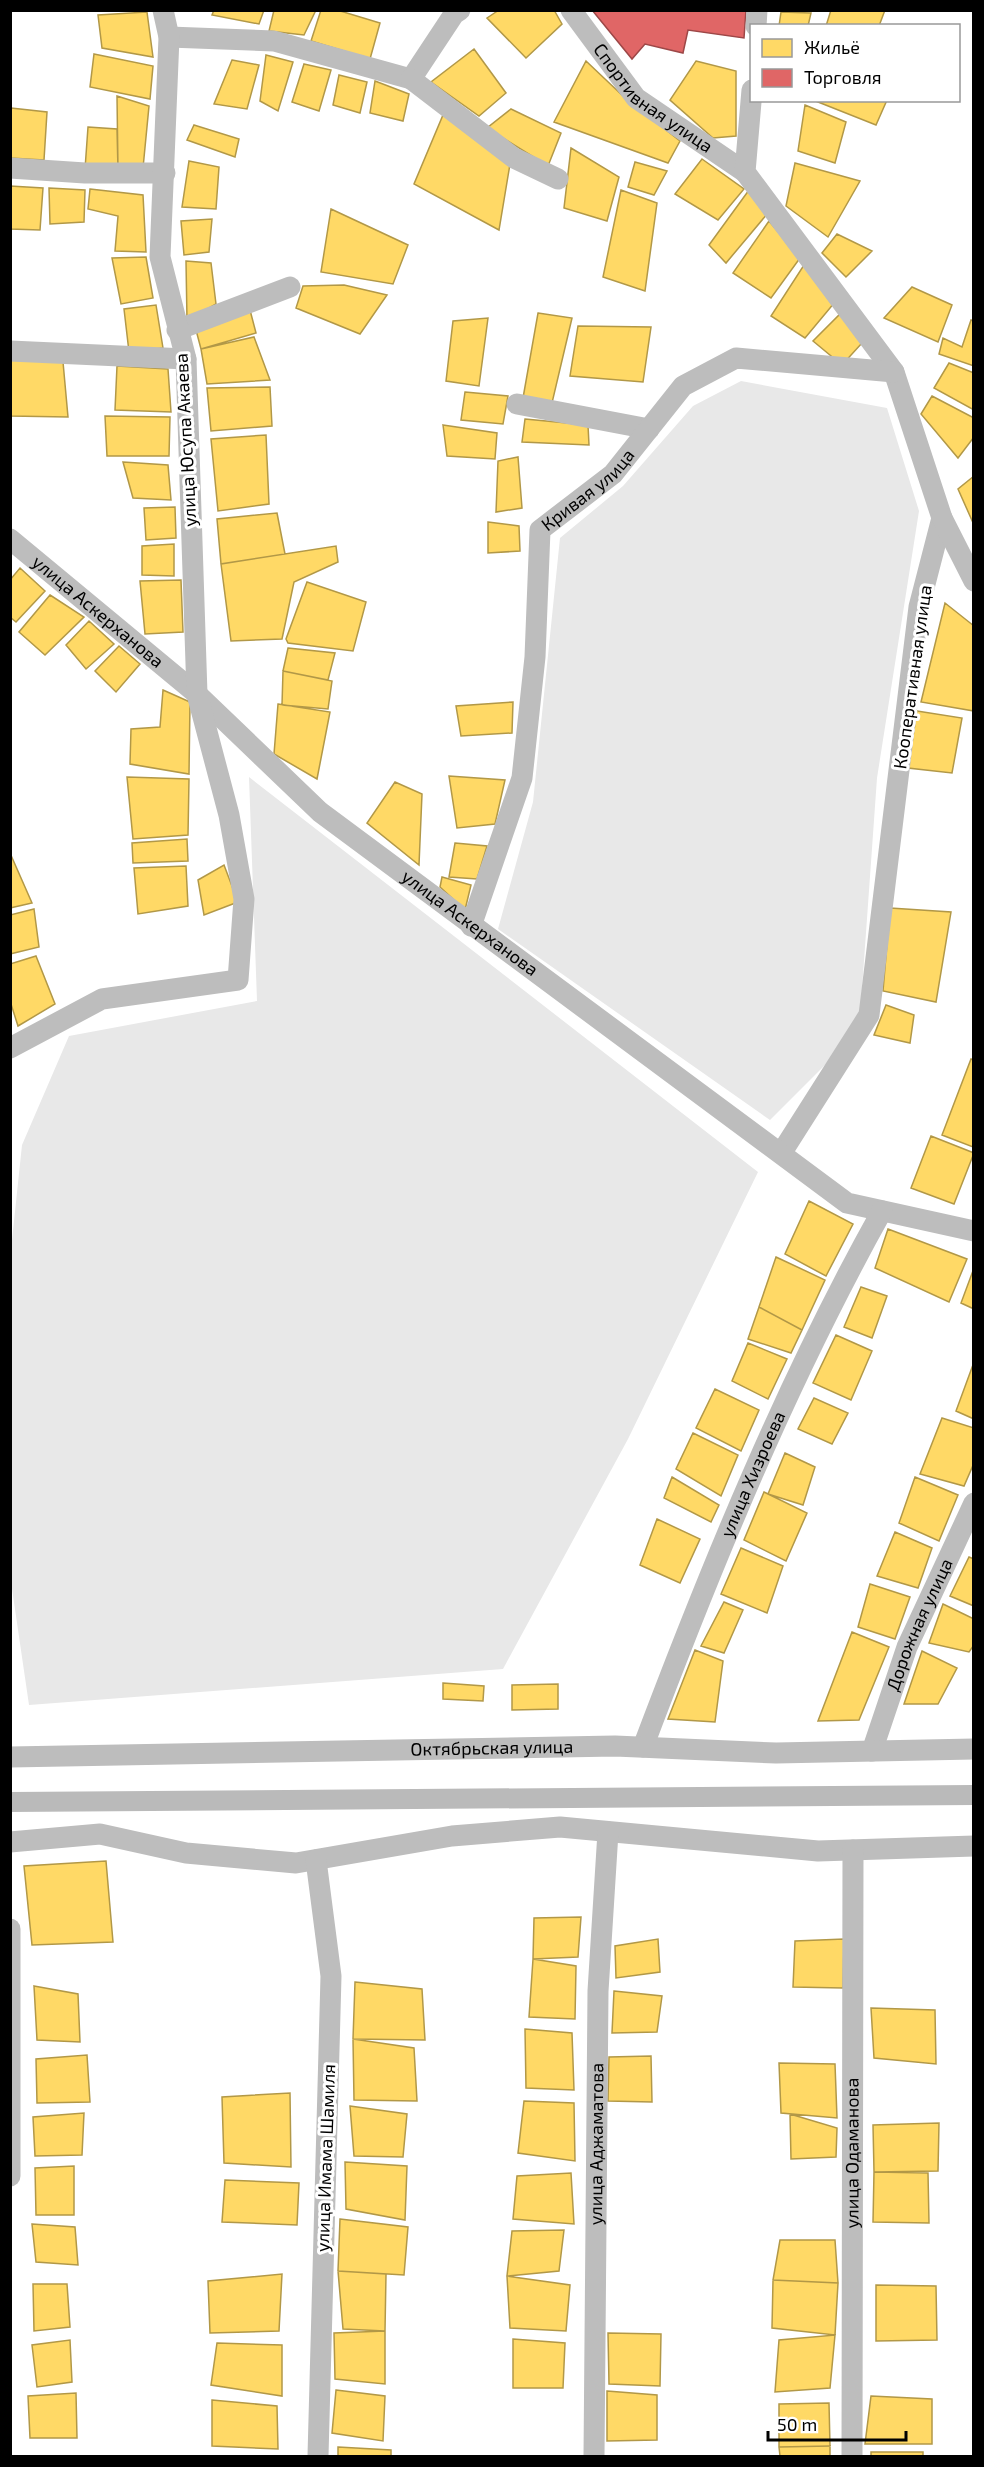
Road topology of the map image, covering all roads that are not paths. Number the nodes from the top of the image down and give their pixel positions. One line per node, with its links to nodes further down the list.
1 (163, 10): 4 (street, улица Юсупа Акаева)
2 (460, 10): 5 (street)
3 (571, 10): 8 (street, Спортивная улица)
4 (169, 37): 5 (street); 9 (street, улица Юсупа Акаева)
5 (411, 80): 10 (street)
6 (751, 102): 8 (street)
7 (10, 168): 9 (street)
8 (745, 172): 15 (street)
9 (165, 173): 12 (street, улица Юсупа Акаева)
10 (558, 179)
11 (290, 287): 12 (street)
12 (177, 330): 14 (street, улица Юсупа Акаева)
13 (10, 351): 14 (street)
14 (186, 359): 21 (street, улица Юсупа Акаева)
15 (894, 372): 17 (street, Кривая улица); 18 (street)
16 (517, 404): 17 (street)
17 (649, 429): 22 (street, Кривая улица)
18 (942, 518): 20 (street); 24 (street, Кооперативная улица)
19 (10, 539): 21 (street, улица Аскерханова)
20 (974, 581)
21 (197, 694): 22 (street, улица Аскерханова); 23 (street, улица Юсупа Акаева)
22 (471, 926): 24 (street, улица Аскерханова)
23 (10, 1048)
24 (782, 1152): 25 (street, улица Аскерханова)
25 (882, 1211): 26 (street, улица Аскерханова); 28 (street, улица Хизроева)
26 (972, 1227)
27 (974, 1503): 30 (street, Дорожная улица)
28 (643, 1747): 30 (street, Октябрьская улица); 31 (street, Октябрьская улица)
29 (974, 1749): 30 (street, Октябрьская улица)
30 (872, 1751)
31 (10, 1757)
32 (608, 1832): 35 (street); 36 (street); 40 (street, улица Аджаматова)
33 (10, 1842): 36 (street)
34 (974, 1846): 35 (street)
35 (853, 1850): 41 (street, улица Одаманова)
36 (316, 1860): 39 (street, улица Имама Шамиля)
37 (10, 1929): 38 (street)
38 (10, 2176)
39 (318, 2457)
40 (594, 2457)
41 (852, 2457)

